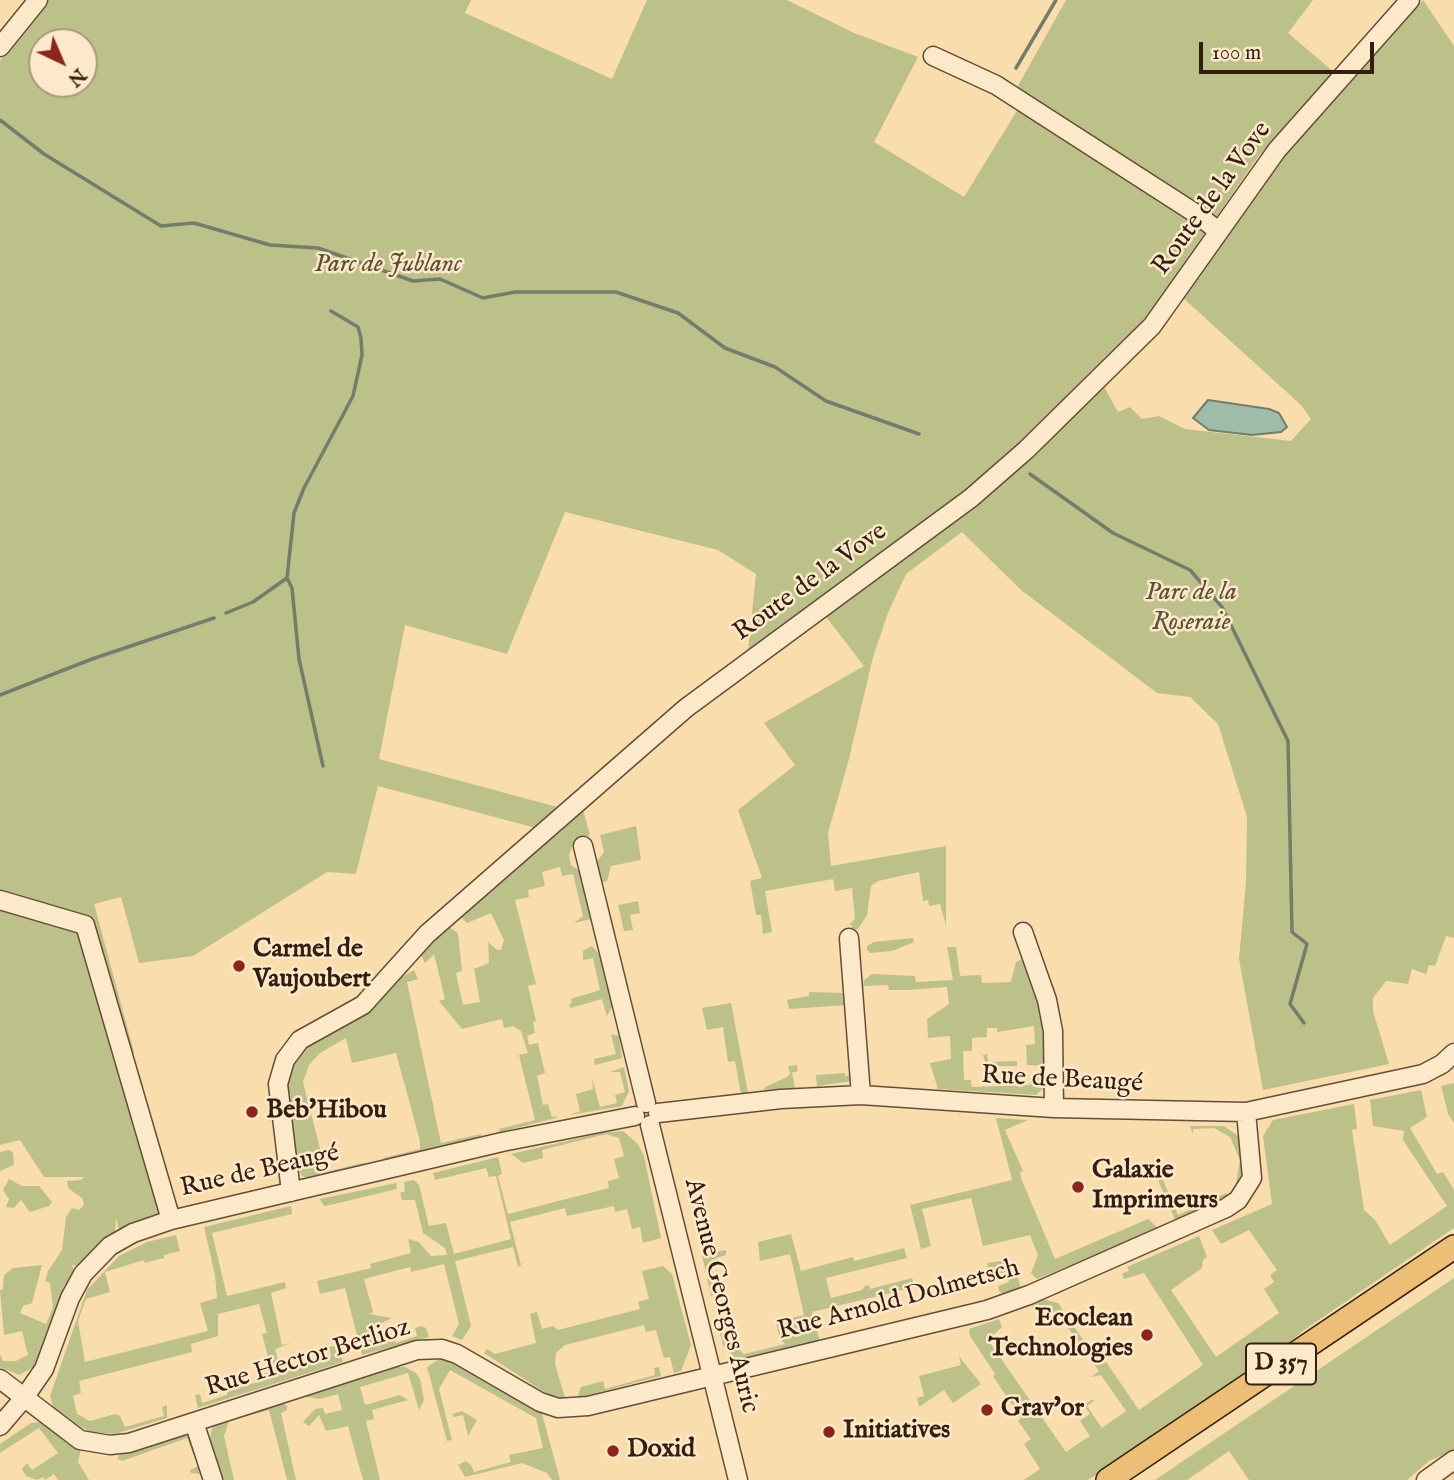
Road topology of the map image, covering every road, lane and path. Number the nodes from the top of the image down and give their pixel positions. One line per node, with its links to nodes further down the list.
1 (38, 0): 3 (street)
2 (1410, 0): 5 (street, Route de la Vove)
3 (0, 47)
4 (933, 56): 5 (street)
5 (1218, 231): 15 (street, Route de la Vove)
6 (583, 846): 14 (street, Avenue Georges Auric)
7 (0, 900): 16 (street)
8 (1023, 932): 12 (street)
9 (849, 937): 11 (street)
10 (1454, 1053): 13 (street, Rue de Beaugé)
11 (861, 1095): 12 (street, Rue de Beaugé); 14 (street, Rue de Beaugé)
12 (1054, 1108): 13 (street, Rue de Beaugé)
13 (1246, 1112): 18 (street, Rue Arnold Dolmetsch)
14 (647, 1114): 15 (street, Rue de Beaugé); 18 (street, Avenue Georges Auric)
15 (291, 1192): 16 (street, Rue de Beaugé)
16 (171, 1220): 20 (street, Rue de Beaugé)
17 (1454, 1247): 26 (main road, D 357)
18 (713, 1376): 21 (street, Rue Hector Berlioz); 25 (street, Avenue Georges Auric)
19 (0, 1379): 20 (street, Rue Hector Berlioz)
20 (24, 1398): 21 (street, Rue Hector Berlioz); 22 (street, Rue de Beaugé)
21 (194, 1422): 24 (street, Rue Hector Berlioz)
22 (0, 1426)
23 (1454, 1460): 27 (street)
24 (213, 1480)
25 (738, 1480)
26 (1108, 1480)
27 (1426, 1480)

